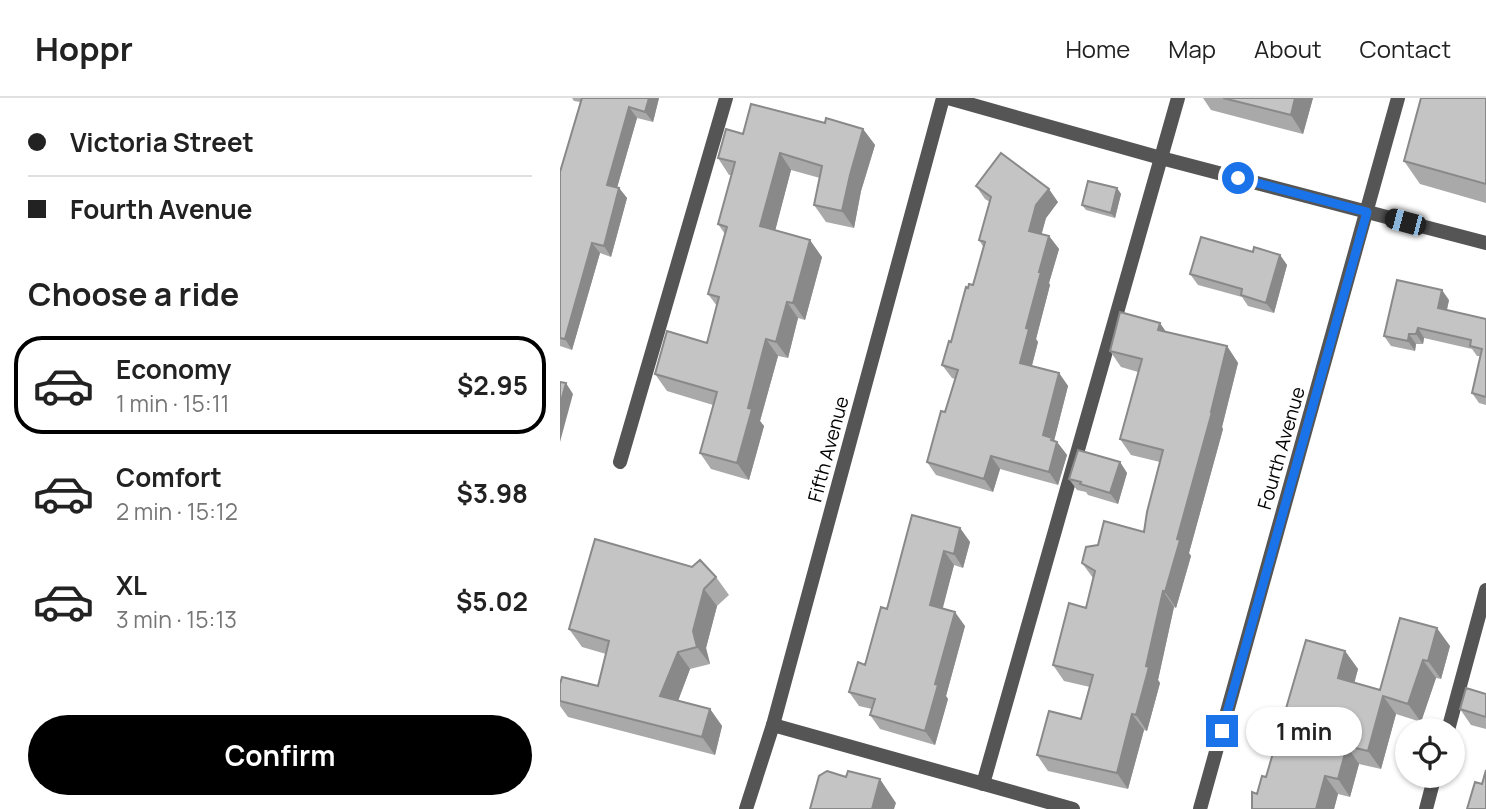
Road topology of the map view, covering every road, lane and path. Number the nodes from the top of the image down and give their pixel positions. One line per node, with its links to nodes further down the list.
1 (726, 98): 8 (street)
2 (945, 98): 5 (street); 11 (street, Fifth Avenue)
3 (1178, 98): 5 (street)
4 (1398, 98): 6 (street, Fourth Avenue)
5 (1161, 158): 6 (street); 12 (street)
6 (1367, 212): 7 (street); 16 (street, Fourth Avenue)
7 (1486, 243)
8 (620, 462)
9 (1486, 590): 10 (street)
10 (1451, 718)
11 (773, 724): 12 (street); 14 (street, Fifth Avenue)
12 (983, 784): 15 (street)
13 (1432, 788): 17 (street)
14 (746, 809)
15 (1073, 809)
16 (1200, 809)
17 (1426, 809)

